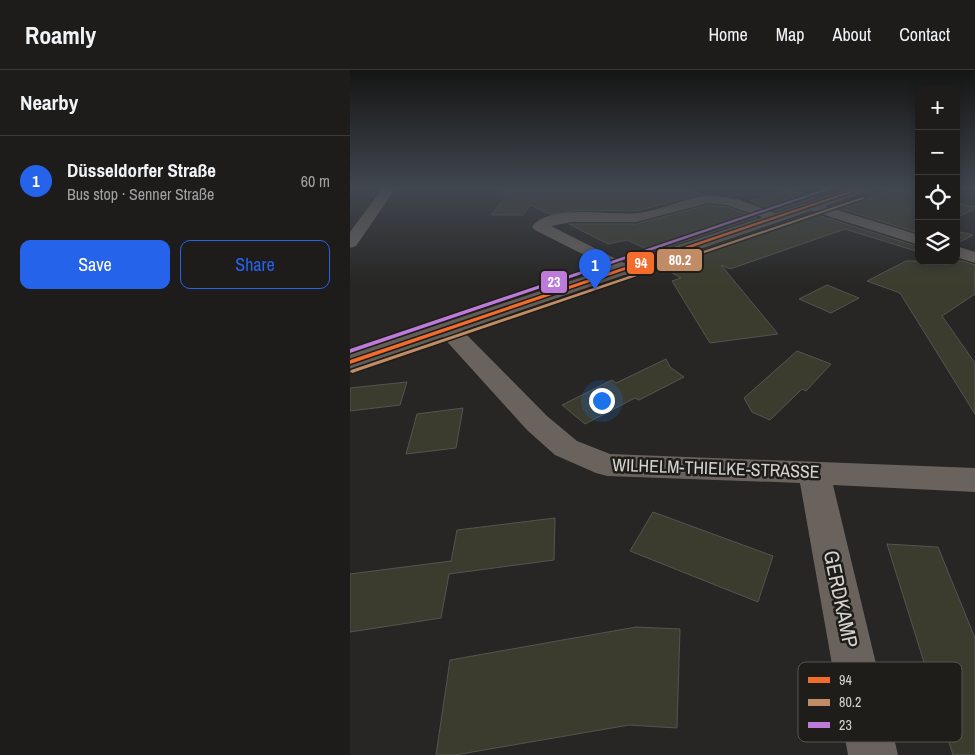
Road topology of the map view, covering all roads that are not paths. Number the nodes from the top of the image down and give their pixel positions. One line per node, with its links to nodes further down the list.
1 (366, 221): 6 (street)
2 (548, 221): 9 (street)
3 (767, 221): 9 (street)
4 (859, 221): 5 (street)
5 (915, 239)
6 (350, 243)
7 (960, 252): 8 (street)
8 (975, 258)
9 (624, 270): 10 (street)
10 (449, 330): 11 (street); 12 (street, WILHELM-THIELKE-STRASSE)
11 (350, 362)
12 (814, 472): 13 (street, WILHELM-THIELKE-STRASSE); 14 (street, GERDKAMP)
13 (975, 480)
14 (854, 662)
15 (871, 742): 16 (street, GERDKAMP)
16 (874, 755)

